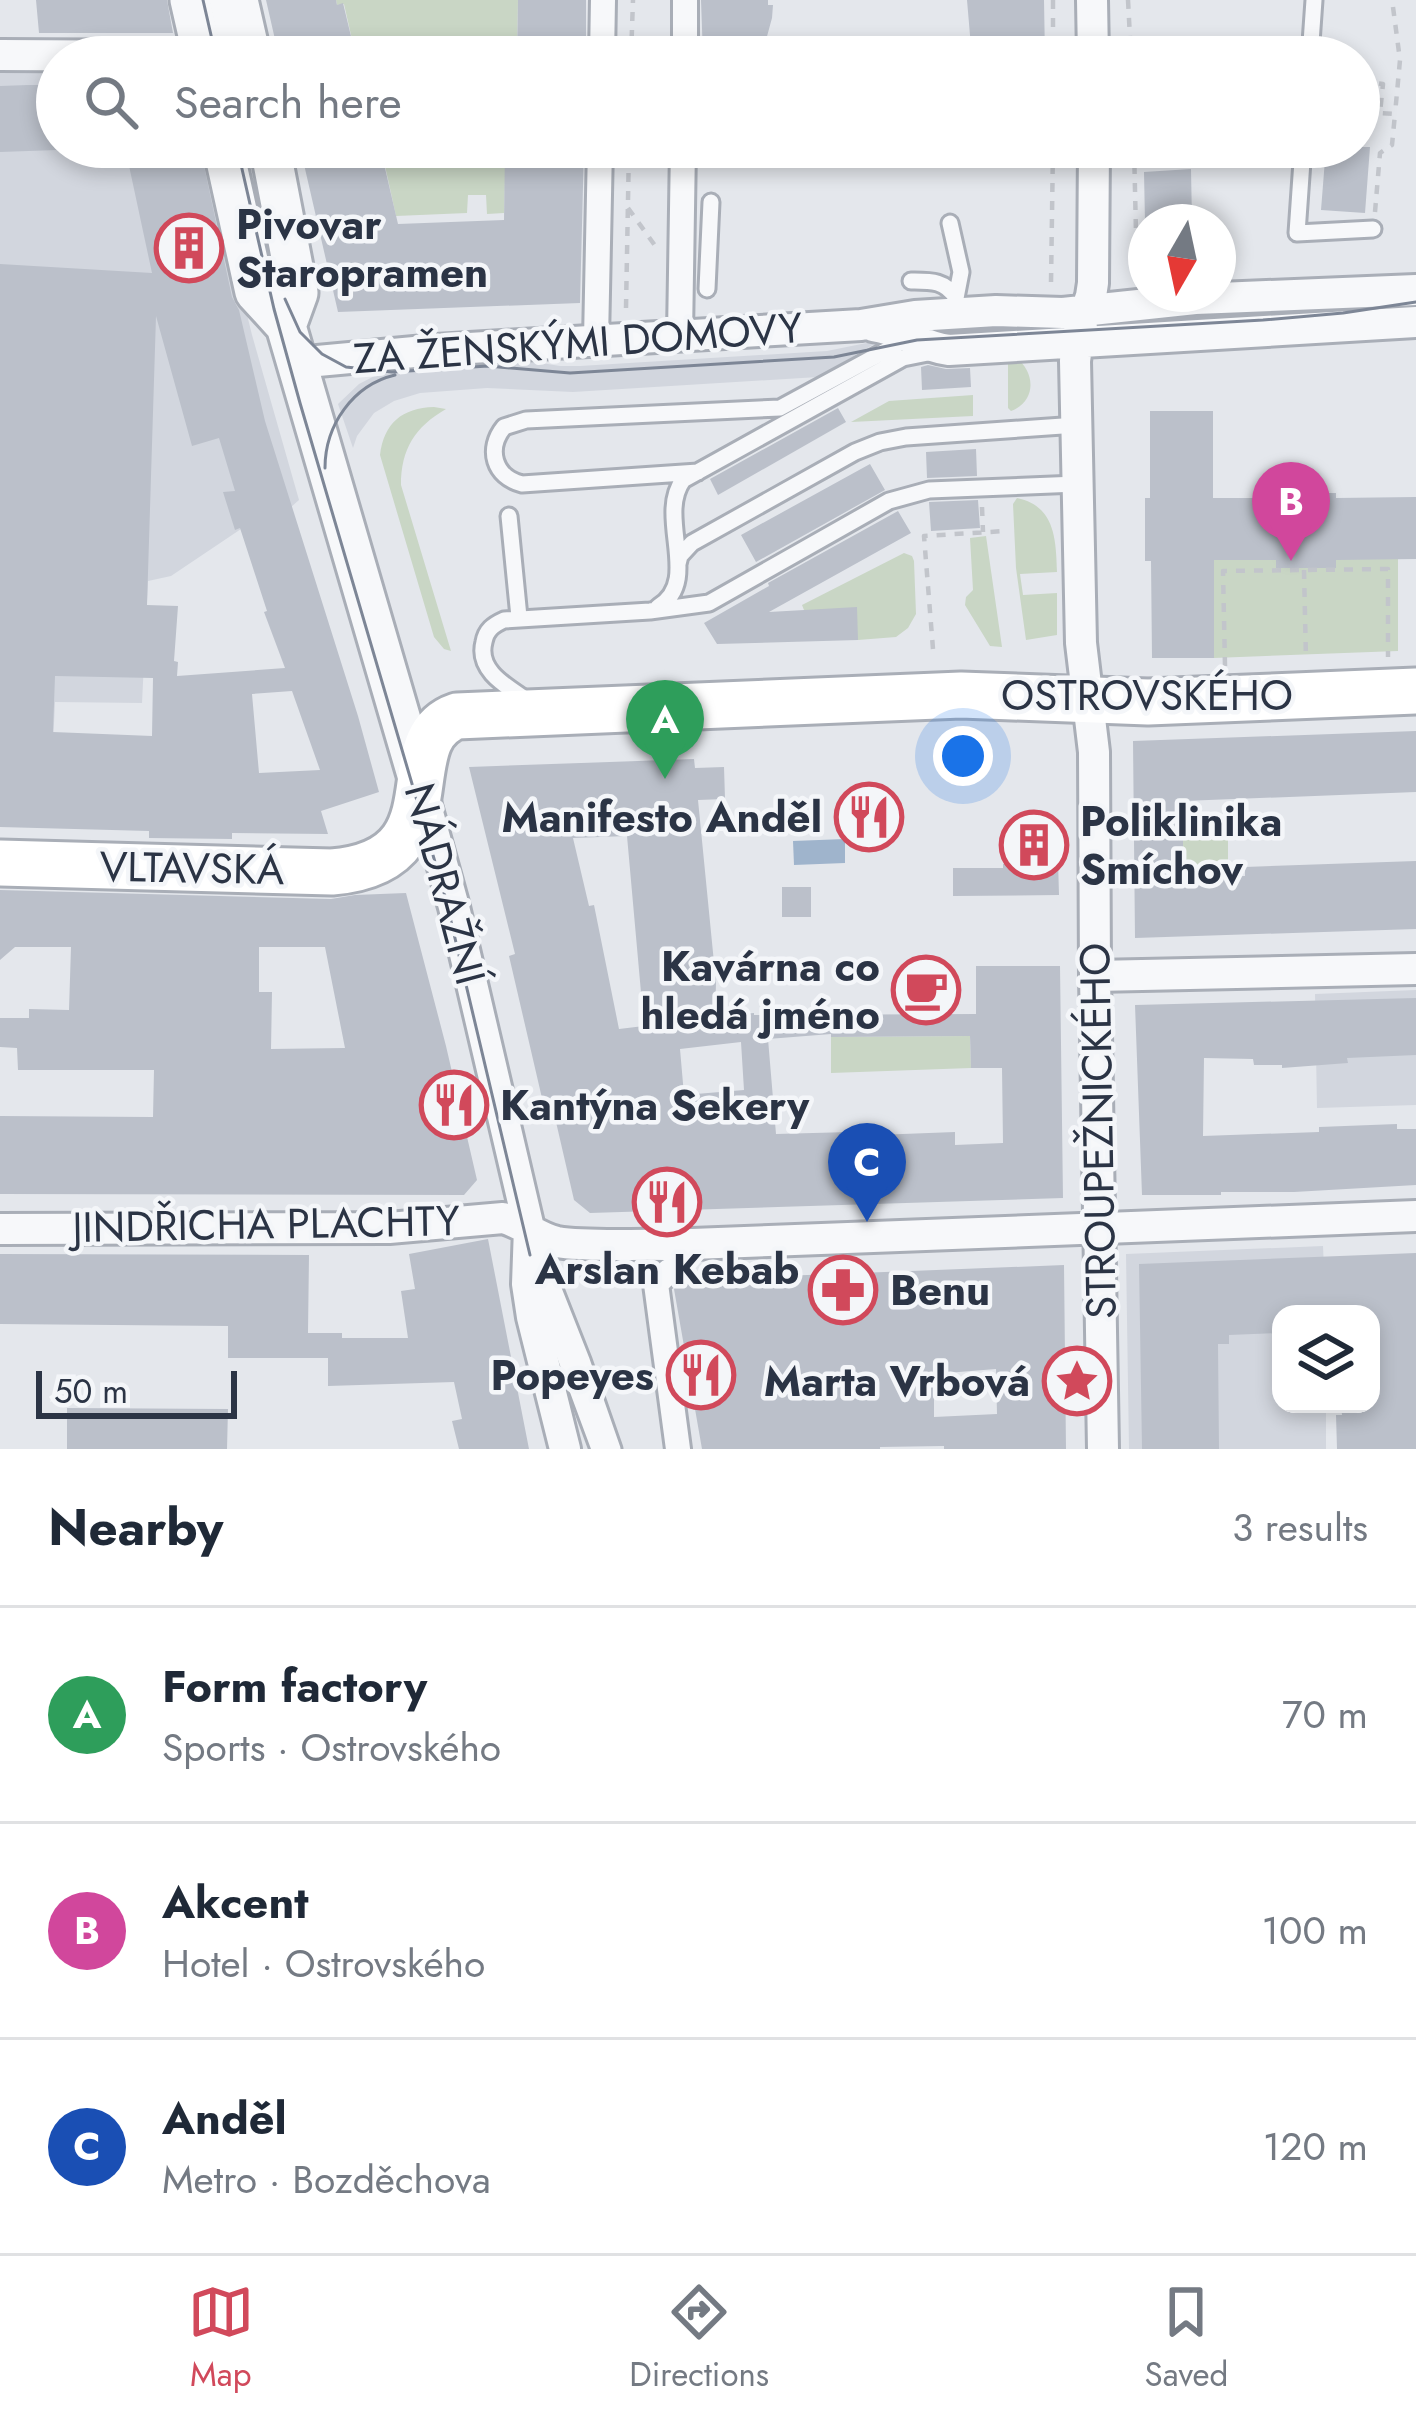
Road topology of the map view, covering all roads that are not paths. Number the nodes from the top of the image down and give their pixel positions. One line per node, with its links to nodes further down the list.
1 (190, 0): 8 (street)
2 (217, 0): 9 (lane)
3 (238, 0): 10 (street)
4 (603, 0): 11 (street)
5 (685, 0): 12 (street)
6 (1092, 0): 13 (street)
7 (1314, 0): 14 (lane)
8 (204, 36)
9 (214, 36)
10 (246, 36)
11 (602, 36)
12 (685, 36)
13 (1093, 36)
14 (1311, 36)
15 (0, 55): 16 (street)
16 (36, 55)
17 (228, 168): 35 (street, NÁDRAŽNÍ)
18 (274, 168): 35 (street, NÁDRAŽNÍ)
19 (601, 168): 38 (street)
20 (682, 168): 36 (street)
21 (1094, 168): 31 (street, STROUPEŽNICKÉHO)
22 (1302, 168): 26 (lane)
23 (711, 202): 28 (lane)
24 (265, 212): 35 (lane)
25 (950, 223): 30 (lane)
26 (1373, 229)
27 (911, 281): 30 (lane)
28 (707, 289)
29 (1416, 290): 31 (street, ZA ŽENSKÝMI DOMOVY)
30 (957, 306): 32 (street, ZA ŽENSKÝMI DOMOVY); 34 (street, ZA ŽENSKÝMI DOMOVY)
31 (1086, 311): 32 (street, ZA ŽENSKÝMI DOMOVY); 39 (street, STROUPEŽNICKÉHO)
32 (1050, 314): 37 (lane)
33 (1416, 322): 39 (street, ZA ŽENSKÝMI DOMOVY)
34 (861, 325): 36 (street, ZA ŽENSKÝMI DOMOVY); 37 (street, ZA ŽENSKÝMI DOMOVY)
35 (291, 335): 38 (street, ZA ŽENSKÝMI DOMOVY); 48 (street, NÁDRAŽNÍ)
36 (680, 335): 38 (street, ZA ŽENSKÝMI DOMOVY)
37 (910, 337): 40 (street, ZA ŽENSKÝMI DOMOVY); 42 (lane)
38 (611, 339)
39 (1078, 343): 40 (street, ZA ŽENSKÝMI DOMOVY); 41 (street, STROUPEŽNICKÉHO)
40 (949, 350): 42 (lane)
41 (1077, 425): 43 (street, STROUPEŽNICKÉHO); 45 (lane)
42 (698, 472): 45 (lane)
43 (1077, 484): 46 (lane); 50 (street, STROUPEŽNICKÉHO)
44 (509, 516): 47 (lane)
45 (677, 567): 46 (lane)
46 (650, 611): 47 (lane)
47 (519, 617): 51 (lane)
48 (379, 641): 52 (street); 53 (street, NÁDRAŽNÍ)
49 (1402, 677): 50 (main road, OSTROVSKÉHO)
50 (1089, 701): 51 (main road, OSTROVSKÉHO); 58 (street, STROUPEŽNICKÉHO)
51 (543, 712): 52 (main road, OSTROVSKÉHO)
52 (458, 716): 53 (main road)
53 (420, 785): 54 (main road); 56 (street, NÁDRAŽNÍ)
54 (382, 860): 55 (main road, VLTAVSKÁ); 56 (street, VLTAVSKÁ)
55 (0, 863)
56 (447, 880): 62 (street, NÁDRAŽNÍ)
57 (1416, 969): 58 (street)
58 (1095, 976): 60 (street, STROUPEŽNICKÉHO)
59 (1416, 1216): 60 (street, JINDŘICHA PLACHTY)
60 (1100, 1228): 62 (street, JINDŘICHA PLACHTY); 68 (street, STROUPEŽNICKÉHO)
61 (0, 1229): 62 (street, JINDŘICHA PLACHTY)
62 (534, 1247): 64 (street, NÁDRAŽNÍ); 65 (lane); 66 (lane)
63 (670, 1271): 67 (street)
64 (565, 1449)
65 (599, 1449)
66 (613, 1449)
67 (678, 1449)
68 (1103, 1449)

